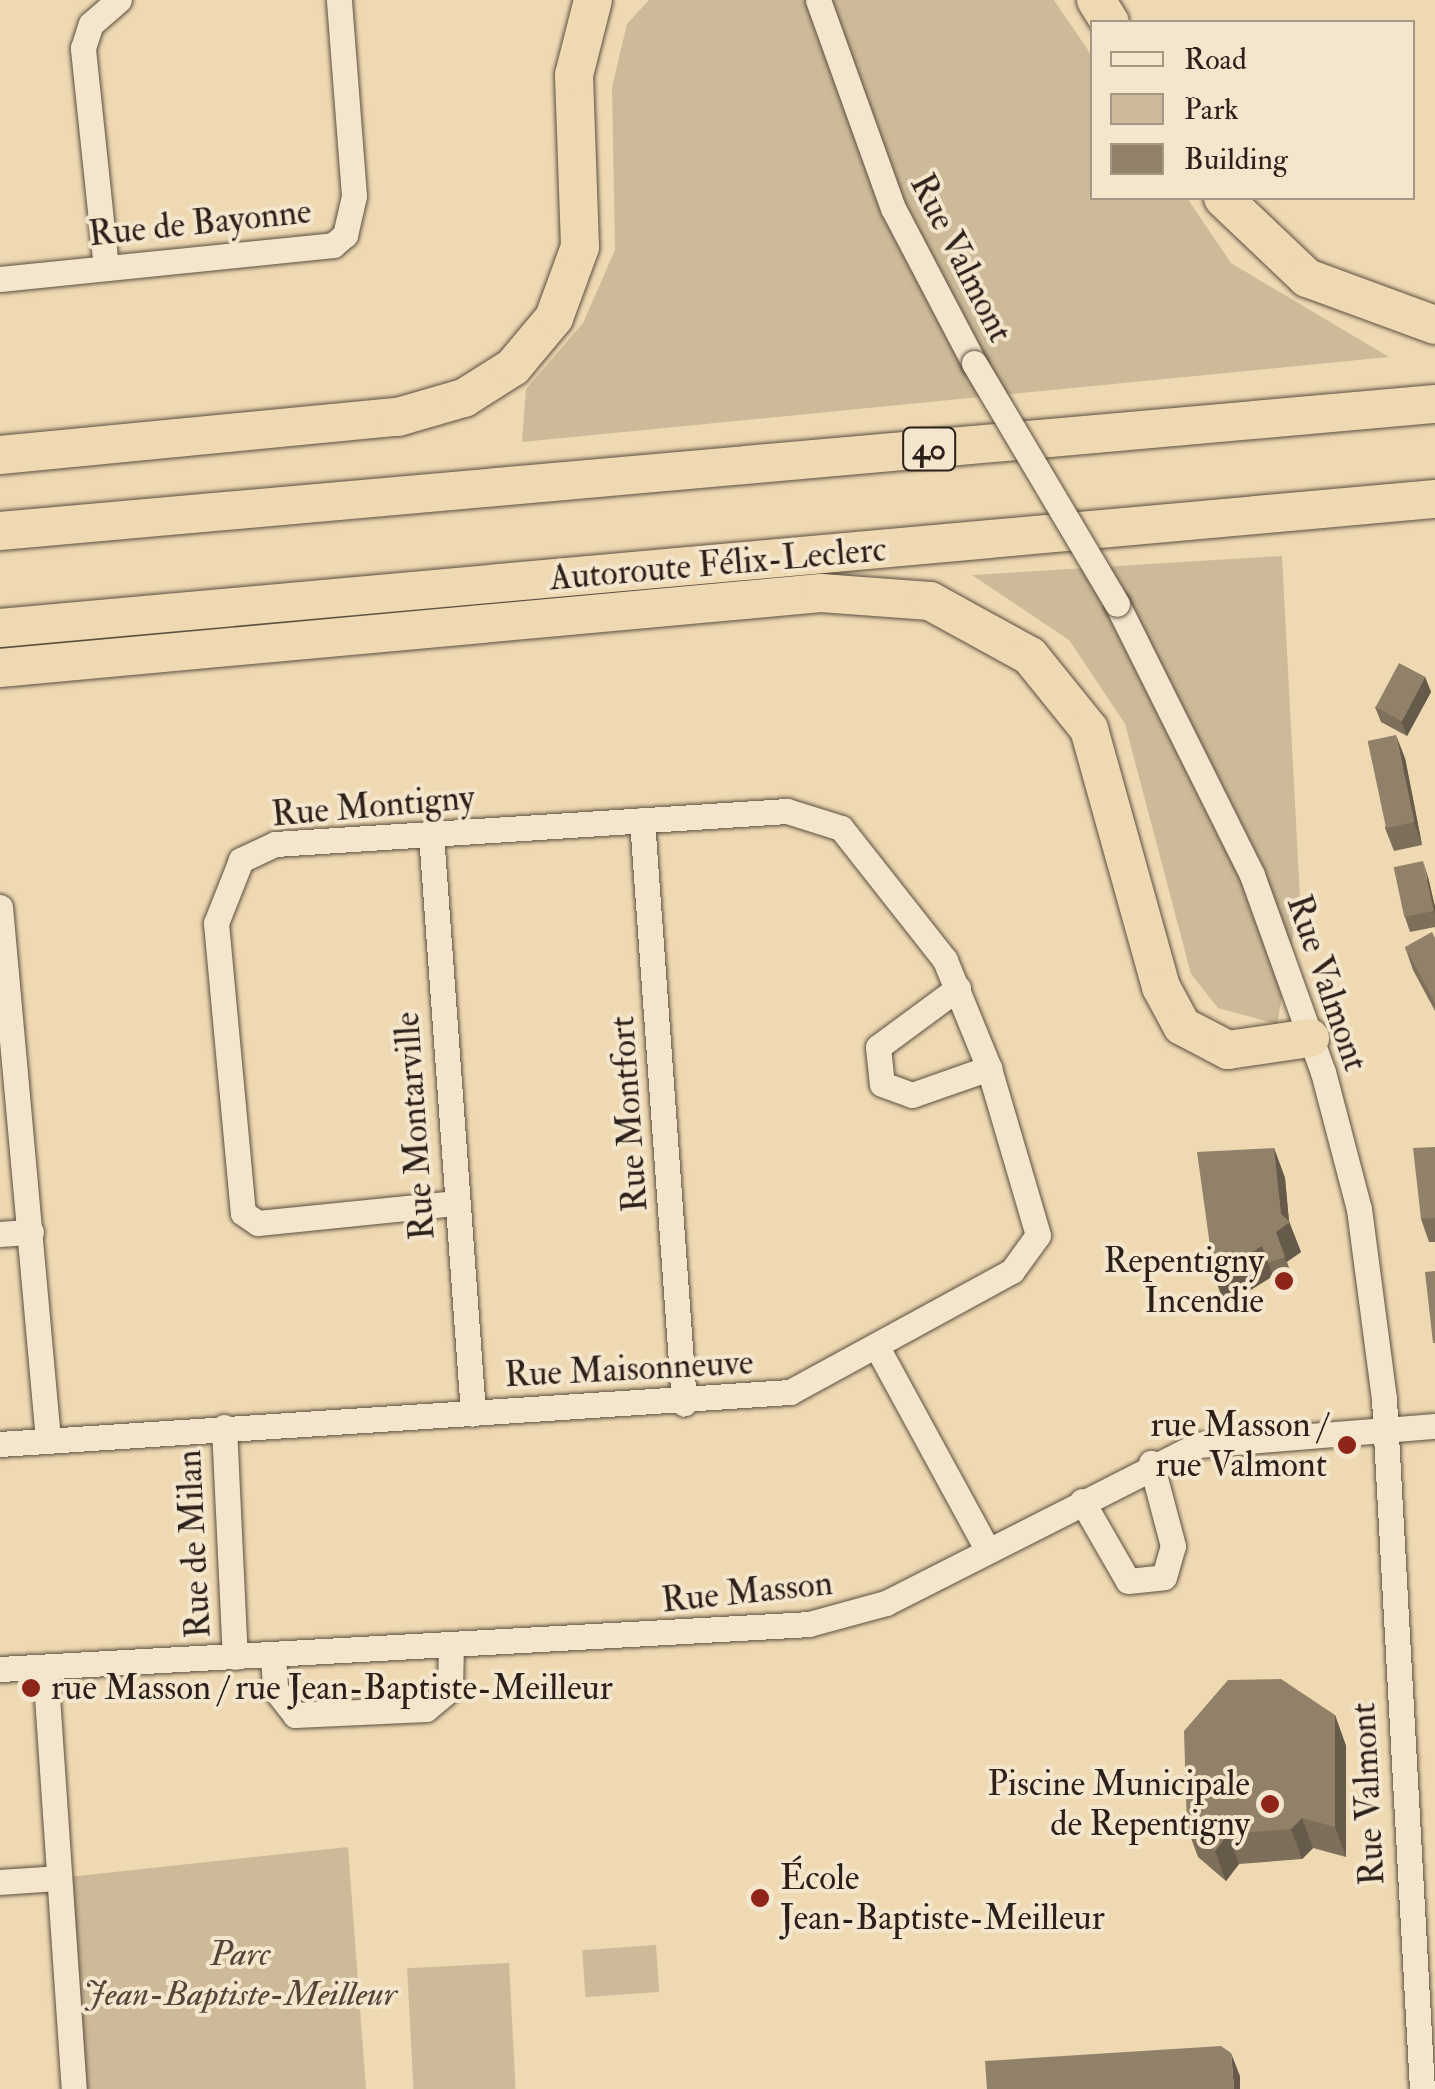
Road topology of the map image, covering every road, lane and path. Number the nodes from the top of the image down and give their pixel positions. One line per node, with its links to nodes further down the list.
1 (120, 0): 6 (street)
2 (339, 0): 6 (street, Rue de Bayonne)
3 (593, 0): 10 (highway)
4 (818, 0): 20 (street, Rue Valmont, bridge)
5 (1225, 200): 8 (highway)
6 (106, 268): 7 (street, Rue de Bayonne)
7 (0, 279)
8 (1435, 325)
9 (1435, 404): 12 (highway, 40)
10 (0, 455)
11 (1435, 500): 13 (highway, Autoroute Félix-Leclerc)
12 (0, 528)
13 (0, 628)
14 (0, 668): 20 (highway)
15 (787, 811): 16 (street, Rue Montigny); 19 (street, Rue Maisonneuve)
16 (642, 820): 17 (street, Rue Montigny); 26 (street, Rue Montfort)
17 (432, 834): 22 (street, Rue Montarville); 22 (street, Rue Montigny)
18 (0, 907): 23 (street)
19 (958, 988): 21 (street, Rue Maisonneuve); 21 (street)
20 (1310, 1038): 28 (street, Rue Valmont)
21 (990, 1068): 25 (street, Rue Maisonneuve)
22 (454, 1204): 27 (street, Rue Montarville)
23 (31, 1232): 24 (street); 31 (street)
24 (0, 1234)
25 (878, 1349): 26 (street, Rue Maisonneuve); 35 (street)
26 (684, 1403): 27 (street, Rue Maisonneuve)
27 (472, 1413): 30 (street, Rue Maisonneuve)
28 (1384, 1426): 29 (street, Rue Masson); 33 (street, Rue Masson); 44 (street, Rue Valmont)
29 (1435, 1426)
30 (224, 1427): 31 (street, Rue Maisonneuve); 37 (street, Rue de Milan)
31 (48, 1440): 32 (street, Rue Maisonneuve)
32 (0, 1444)
33 (1151, 1463): 34 (street, Rue Masson); 34 (street)
34 (1082, 1502): 35 (street, Rue Masson)
35 (988, 1550): 36 (street, Rue Masson)
36 (452, 1646): 38 (street, Rue Masson); 38 (street)
37 (235, 1657): 38 (street, Rue Masson); 39 (street, Rue Masson)
38 (272, 1657)
39 (45, 1667): 40 (street, Rue Masson); 41 (street)
40 (0, 1670)
41 (59, 1878): 42 (street); 43 (street)
42 (0, 1882)
43 (74, 2089)
44 (1422, 2089)

